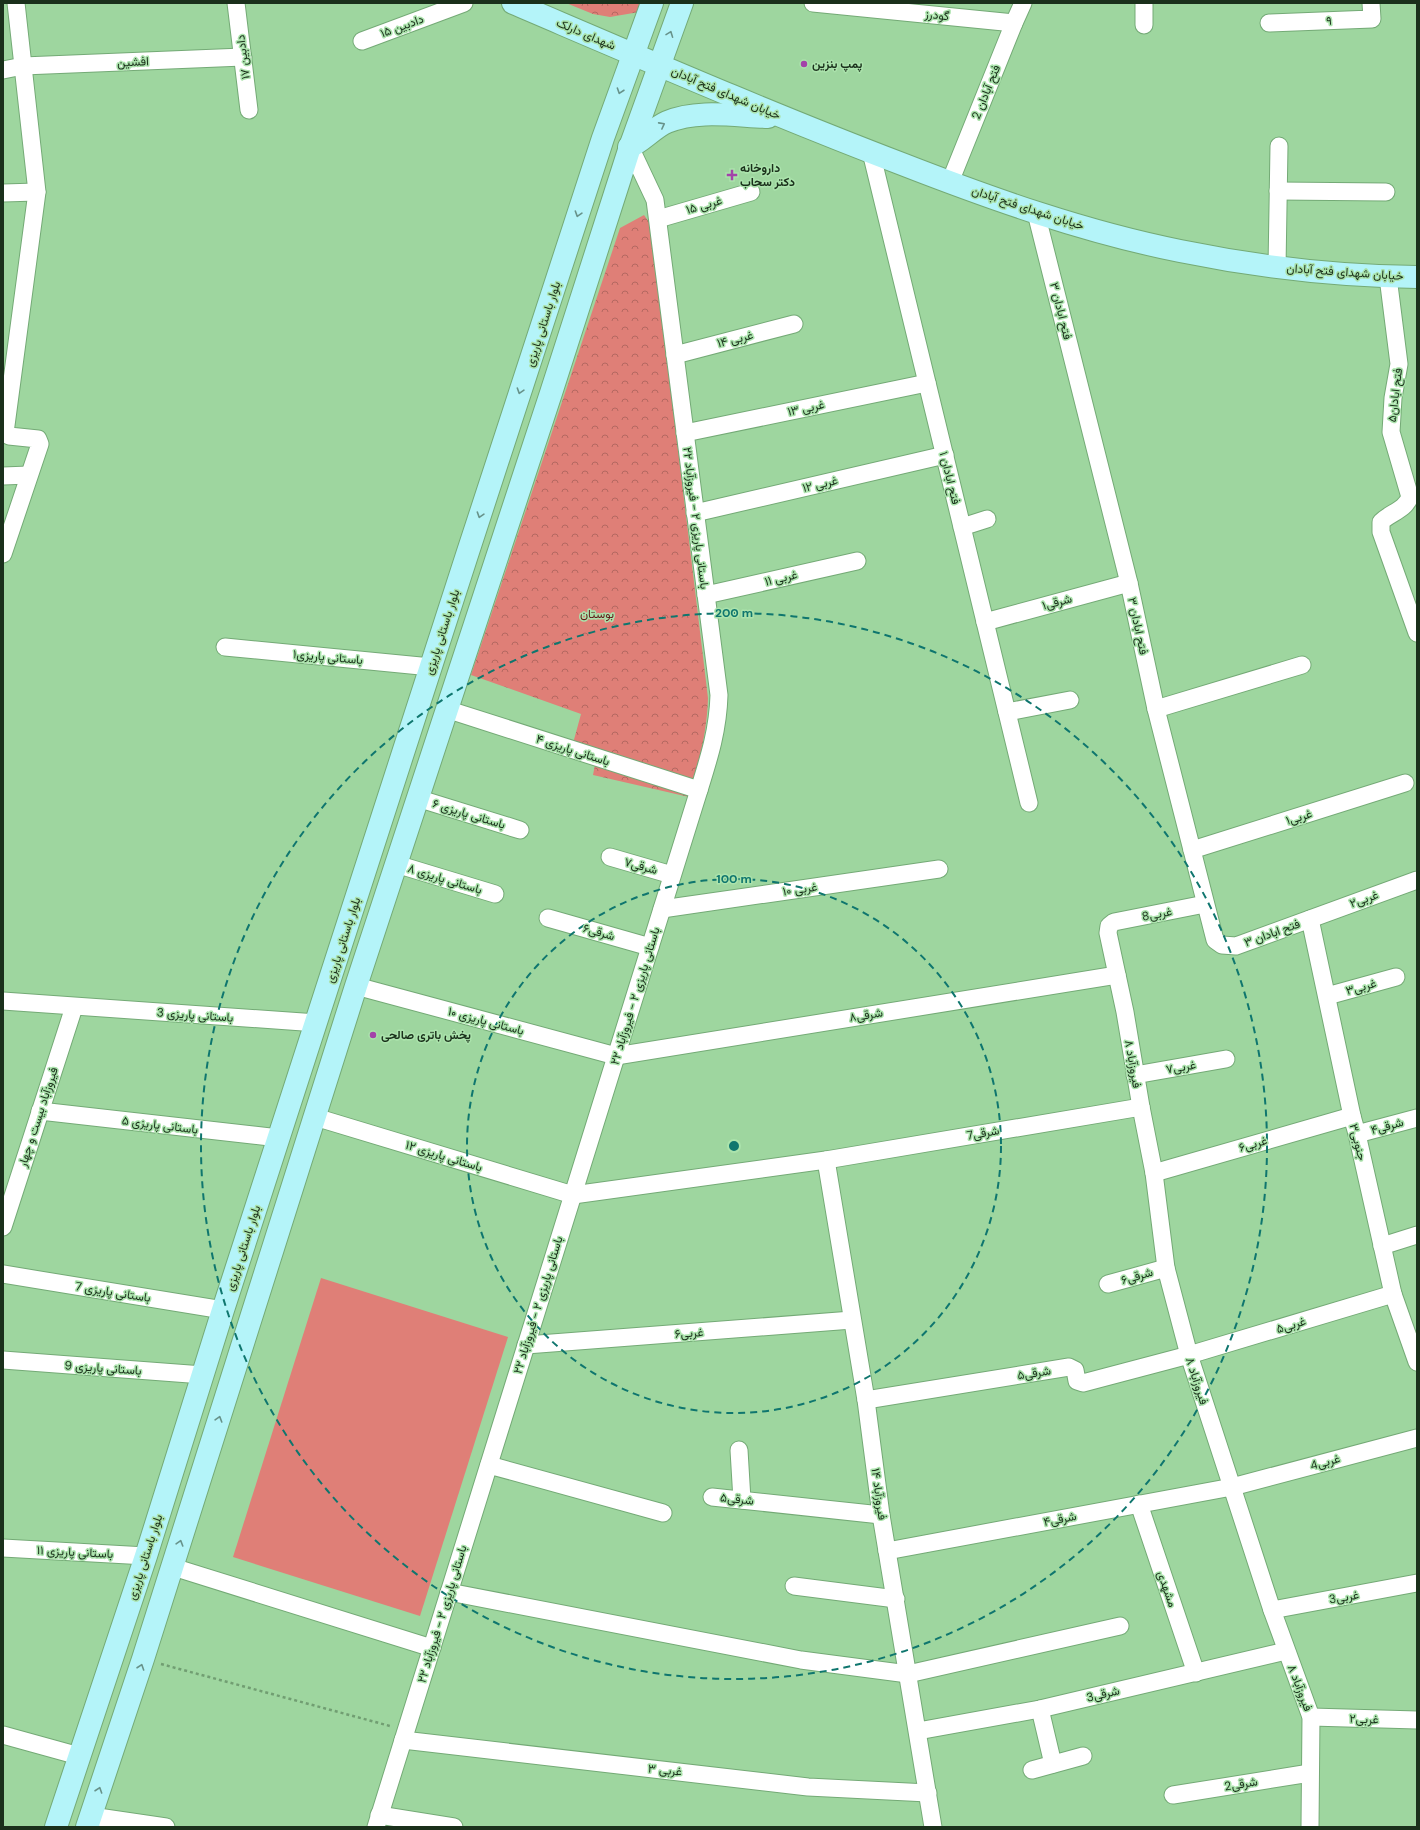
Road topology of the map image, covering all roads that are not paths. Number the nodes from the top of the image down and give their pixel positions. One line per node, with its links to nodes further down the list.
1 (16, 3): 18 (street)
2 (236, 3): 16 (street, دادبین ۱۷)
3 (464, 3): 14 (street, دادبین ۱۵)
4 (514, 3): 15 (main road, شهدای دارلک)
5 (652, 3): 15 (main road, بلوار باستانی پاریزی)
6 (682, 3): 17 (main road, one-way to 6)
7 (813, 3): 11 (street, گودرز)
8 (1024, 3): 11 (street, فتح آبادان 2)
9 (1144, 3): 13 (street)
10 (1371, 3): 12 (street, ۹)
11 (1014, 23): 26 (street, فتح آبادان 2)
12 (1269, 23)
13 (1144, 25)
14 (362, 41)
15 (632, 54): 17 (main road, شهدای دارلک); 22 (main road, بلوار باستانی پاریزی, one-way to 22)
16 (243, 57): 18 (street, افشین); 20 (street, دادبین ۱۷)
17 (658, 65): 21 (main road, خیابان شهدای فتح آبادان); 24 (main road)
18 (23, 66): 19 (street, افشین); 28 (street)
19 (3, 70)
20 (249, 110)
21 (786, 118): 24 (main road, one-way to 21); 25 (main road, خیابان شهدای فتح آبادان)
22 (604, 138): 24 (main road); 56 (main road, بلوار باستانی پاریزی, one-way to 56)
23 (1279, 146): 27 (street)
24 (630, 147): 33 (street, باستانی پاریزی ۲ - فیروزآباد ۲۲); 58 (main road)
25 (871, 152): 26 (main road, خیابان شهدای فتح آبادان); 40 (street, فتح ابادان ۱)
26 (950, 182): 32 (main road, خیابان شهدای فتح آبادان)
27 (1278, 191): 30 (street); 34 (street)
28 (37, 192): 31 (street); 38 (street)
29 (751, 192): 33 (street, غربی ۱۵)
30 (1386, 192)
31 (3, 193)
32 (1036, 213): 34 (main road, خیابان شهدای فتح آبادان); 50 (street, فتح ابادان ۳)
33 (658, 219): 39 (street, باستانی پاریزی ۲ - فیروزآباد ۲۲)
34 (1277, 268): 35 (main road, خیابان شهدای فتح آبادان)
35 (1388, 277): 36 (main road, خیابان شهدای فتح آبادان); 53 (street, فتح ابادان۵)
36 (1417, 277)
37 (794, 324): 39 (street, غربی ۱۴)
38 (10, 344): 43 (street)
39 (675, 355): 41 (street, باستانی پاریزی ۲ - فیروزآباد ۲۲)
40 (927, 382): 41 (street, غربی ۱۳); 42 (street, فتح ابادان ۱)
41 (685, 434): 45 (street, باستانی پاریزی ۲ - فیروزآباد ۲۲)
42 (944, 455): 45 (street, غربی ۱۲); 47 (street, فتح ابادان ۱)
43 (29, 475): 44 (street); 48 (street)
44 (3, 476)
45 (695, 513): 51 (street, باستانی پاریزی ۲ - فیروزآباد ۲۲)
46 (987, 519): 47 (street)
47 (962, 527): 52 (street, فتح ابادان ۱)
48 (3, 554)
49 (857, 561): 51 (street, غربی ۱۱)
50 (1129, 583): 52 (street, شرقی۱); 59 (street, فتح ابادان ۳)
51 (706, 595): 62 (street, باستانی پاریزی ۲ - فیروزآباد ۲۲)
52 (985, 622): 60 (street, فتح ابادان ۱)
53 (1417, 633)
54 (225, 647): 56 (street, باستانی پاریزی۱)
55 (1302, 665): 59 (street)
56 (431, 667): 85 (main road, بلوار باستانی پاریزی)
57 (1070, 700): 60 (street)
58 (446, 709): 62 (street, باستانی پاریزی ۴); 63 (main road)
59 (1156, 709): 66 (street, فتح ابادان ۳)
60 (1007, 712): 64 (street, فتح ابادان ۱)
61 (1406, 783): 66 (street, غربی۱)
62 (699, 790): 70 (street, باستانی پاریزی ۲ - فیروزآباد ۲۲)
63 (417, 798): 65 (street, باستانی پاریزی ۶); 68 (main road)
64 (1029, 803)
65 (520, 830)
66 (1192, 850): 73 (street, فتح ابادان ۳)
67 (610, 857): 70 (street, شرقی۷)
68 (396, 864): 72 (street, باستانی پاریزی ۸); 81 (main road)
69 (939, 869): 74 (street, غربی ۱۰)
70 (672, 875): 74 (street, باستانی پاریزی ۲ - فیروزآباد ۲۲)
71 (1417, 880): 76 (street, غربی۲)
72 (495, 894)
73 (1206, 904): 76 (street, فتح ابادان ۳); 77 (street, غربی8)
74 (662, 909): 78 (street, باستانی پاریزی ۲ - فیروزآباد ۲۲)
75 (548, 918): 78 (street, شرقی۶)
76 (1310, 918): 82 (street, جنوبی۳)
77 (1109, 926): 79 (street, فیروزآباد ۸)
78 (650, 947): 86 (street, باستانی پاریزی ۲ - فیروزآباد ۲۲)
79 (1117, 975): 86 (street, شرقی۸); 88 (street, فیروزآباد ۸)
80 (1396, 977): 82 (street, غربی۳)
81 (356, 986): 86 (street, باستانی پاریزی ۱۰); 92 (main road)
82 (1327, 996): 91 (street, جنوبی۳)
83 (3, 1001): 84 (street, باستانی پاریزی 3)
84 (74, 1007): 85 (street, باستانی پاریزی 3); 90 (street, فیروزآباد بیست و چهار)
85 (317, 1023): 95 (main road, بلوار باستانی پاریزی)
86 (616, 1056): 99 (street, باستانی پاریزی ۲ - فیروزآباد ۲۲)
87 (1226, 1059): 88 (street, غربی۷)
88 (1135, 1075): 89 (street, فیروزآباد ۸)
89 (1141, 1107): 96 (street, شرقی7); 97 (street, فیروزآباد ۸)
90 (40, 1111): 95 (street, باستانی پاریزی ۵); 98 (street, فیروزآباد بیست و چهار)
91 (1352, 1116): 94 (street, جنوبی۳); 97 (street, غربی۶)
92 (315, 1117): 99 (street, باستانی پاریزی ۱۲); 127 (main road, one-way to 92)
93 (1417, 1118): 94 (street, شرقی۴)
94 (1358, 1134): 102 (street, جنوبی۳)
95 (279, 1138): 107 (main road, بلوار باستانی پاریزی)
96 (826, 1160): 99 (street, شرقی7); 108 (street, فیروزآباد ۱۴)
97 (1154, 1173): 103 (street, فیروزآباد ۸)
98 (9, 1187): 100 (street, فیروزآباد بیست و چهار)
99 (573, 1195): 109 (street, باستانی پاریزی ۲ - فیروزآباد ۲۲)
100 (3, 1227)
101 (1417, 1235): 102 (street)
102 (1382, 1246): 106 (street, جنوبی۳)
103 (1166, 1268): 105 (street, شرقی۶); 110 (street, فیروزآباد ۸)
104 (3, 1274): 107 (street, باستانی پاریزی 7)
105 (1108, 1284)
106 (1393, 1294): 110 (street, غربی۵); 112 (street, جنوبی۳)
107 (223, 1310): 113 (main road, بلوار باستانی پاریزی)
108 (852, 1320): 109 (street, غربی۶); 114 (street, فیروزآباد ۱۴)
109 (526, 1345): 117 (street, باستانی پاریزی ۲ - فیروزآباد ۲۲)
110 (1189, 1355): 114 (street, شرقی۵); 118 (street, فیروزآباد ۸)
111 (3, 1360): 113 (street, باستانی پاریزی 9)
112 (1417, 1362)
113 (203, 1376): 126 (main road, بلوار باستانی پاریزی)
114 (866, 1400): 123 (street, فیروزآباد ۱۴)
115 (1417, 1438): 118 (street, غربی4)
116 (739, 1450): 120 (street)
117 (489, 1465): 122 (street); 130 (street, باستانی پاریزی ۲ - فیروزآباد ۲۲)
118 (1232, 1487): 121 (street, شرقی۴); 132 (street, فیروزآباد ۸)
119 (712, 1497): 120 (street, شرقی۵)
120 (742, 1500): 123 (street, شرقی۵)
121 (1139, 1504): 125 (street, شرقی۴); 136 (street, مشهدی)
122 (663, 1513)
123 (881, 1515): 125 (street, فیروزآباد ۱۴)
124 (3, 1548): 126 (street, باستانی پاریزی ۱۱)
125 (888, 1551): 131 (street, فیروزآباد ۱۴)
126 (146, 1556): 144 (main road, بلوار باستانی پاریزی)
127 (173, 1567): 134 (street); 151 (main road, one-way to 127)
128 (1417, 1583): 132 (street, غربی3)
129 (794, 1586): 131 (street)
130 (449, 1592): 134 (street, باستانی پاریزی ۲ - فیروزآباد ۲۲); 137 (street)
131 (896, 1599): 137 (street, فیروزآباد ۱۴)
132 (1272, 1610): 135 (street, فیروزآباد ۸)
133 (1120, 1626): 137 (street)
134 (432, 1648): 143 (street, باستانی پاریزی ۲ - فیروزآباد ۲۲)
135 (1286, 1651): 136 (street, شرقی3); 139 (street, فیروزآباد ۸)
136 (1196, 1673): 138 (street, شرقی3)
137 (908, 1674): 141 (street, فیروزآباد ۱۴)
138 (1040, 1709): 141 (street, شرقی3); 146 (street)
139 (1311, 1717): 140 (street, غربی۲); 148 (street, فیروزآباد ۸)
140 (1417, 1720)
141 (918, 1730): 149 (street, فیروزآباد ۱۴)
142 (3, 1735): 144 (street)
143 (404, 1735): 149 (street, غربی ۳); 152 (street, باستانی پاریزی ۲ - فیروزآباد ۲۲)
144 (79, 1756): 153 (main road, بلوار باستانی پاریزی)
145 (1084, 1756): 146 (street)
146 (1053, 1764): 147 (street)
147 (1032, 1770)
148 (1310, 1773): 150 (street, شرقی2); 157 (street, فیروزآباد ۸)
149 (928, 1793): 156 (street, فیروزآباد ۱۴)
150 (1173, 1795)
151 (89, 1821): 154 (street)
152 (377, 1821): 155 (street)
153 (56, 1827)
154 (166, 1827)
155 (454, 1827)
156 (933, 1827)
157 (1310, 1827)

